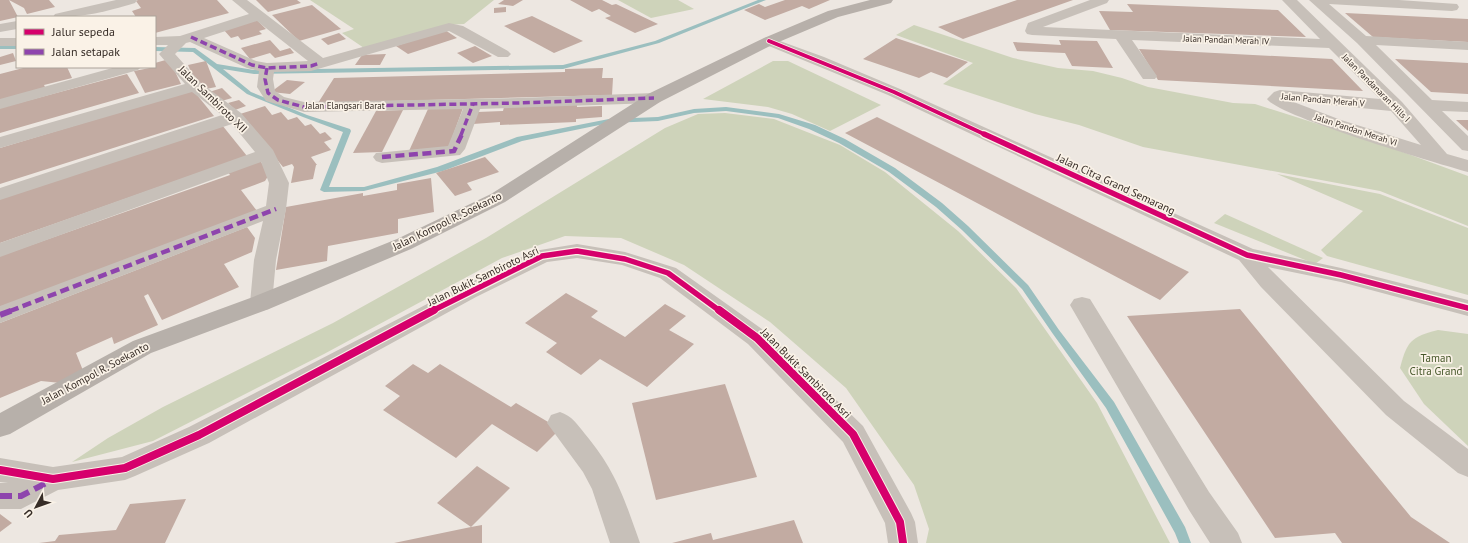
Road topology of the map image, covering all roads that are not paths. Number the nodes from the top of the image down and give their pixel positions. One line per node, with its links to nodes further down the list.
1 (79, 0): 10 (street)
2 (130, 0): 10 (street)
3 (240, 0): 13 (street)
4 (886, 0): 19 (main road, Jalan Kompol R. Soekanto)
5 (1289, 0): 22 (street, Jalan Pandanaran Hills I)
6 (1316, 0): 17 (street)
7 (1326, 0): 9 (street)
8 (1096, 2): 15 (street); 15 (street, Jalan Pandan Merah IV)
9 (1452, 7)
10 (100, 9): 11 (street); 12 (street)
11 (65, 16)
12 (112, 16)
13 (258, 16): 24 (street); 26 (street)
14 (16, 25): 16 (street)
15 (1106, 27): 22 (street, Jalan Pandan Merah IV); 29 (street)
16 (0, 28)
17 (1362, 40): 23 (street); 35 (street)
18 (156, 41): 24 (street)
19 (769, 41): 31 (main road, Jalan Kompol R. Soekanto); 48 (street, Jalan Citra Grand Semarang)
20 (0, 42): 21 (street)
21 (16, 42)
22 (1332, 44): 36 (street, Jalan Pandanaran Hills I)
23 (1468, 46)
24 (173, 49): 28 (street); 30 (street, Jalan Sambiroto XII)
25 (503, 54): 26 (street)
26 (320, 63): 28 (street)
27 (129, 68): 33 (street)
28 (265, 72): 34 (street, Jalan Elangsari Barat)
29 (1149, 76)
30 (196, 86): 38 (street, Jalan Sambiroto XII); 39 (street)
31 (654, 98): 34 (street, Jalan Elangsari Barat); 49 (main road, Jalan Kompol R. Soekanto)
32 (1275, 99): 36 (street, Jalan Pandan Merah V); 42 (street, Jalan Pandan Merah VI)
33 (0, 104)
34 (473, 104): 43 (street)
35 (1428, 105): 37 (street); 40 (street)
36 (1396, 106): 42 (street, Jalan Pandanaran Hills I)
37 (1468, 107)
38 (235, 117): 41 (street, Jalan Sambiroto XII); 45 (street)
39 (0, 143)
40 (1468, 146)
41 (267, 154): 46 (street, Jalan Sambiroto XII); 47 (street)
42 (1440, 156): 44 (street, Jalan Pandanaran Hills I)
43 (382, 157)
44 (1468, 166)
45 (0, 194)
46 (276, 209): 49 (street, Jalan Sambiroto XII); 52 (street)
47 (0, 250)
48 (1247, 255): 51 (street, Jalan Citra Grand Semarang); 55 (street, Jalan Citra Grand Semarang)
49 (261, 303): 54 (main road, Jalan Kompol R. Soekanto)
50 (1082, 305): 61 (street)
51 (1468, 308)
52 (0, 316)
53 (560, 423): 59 (street)
54 (0, 426)
55 (1468, 465)
56 (0, 470): 57 (street, Jalan Bukit Sambiroto Asri)
57 (53, 479): 58 (street); 60 (street, Jalan Bukit Sambiroto Asri)
58 (0, 496)
59 (625, 543)
60 (903, 543)
61 (1228, 543)

